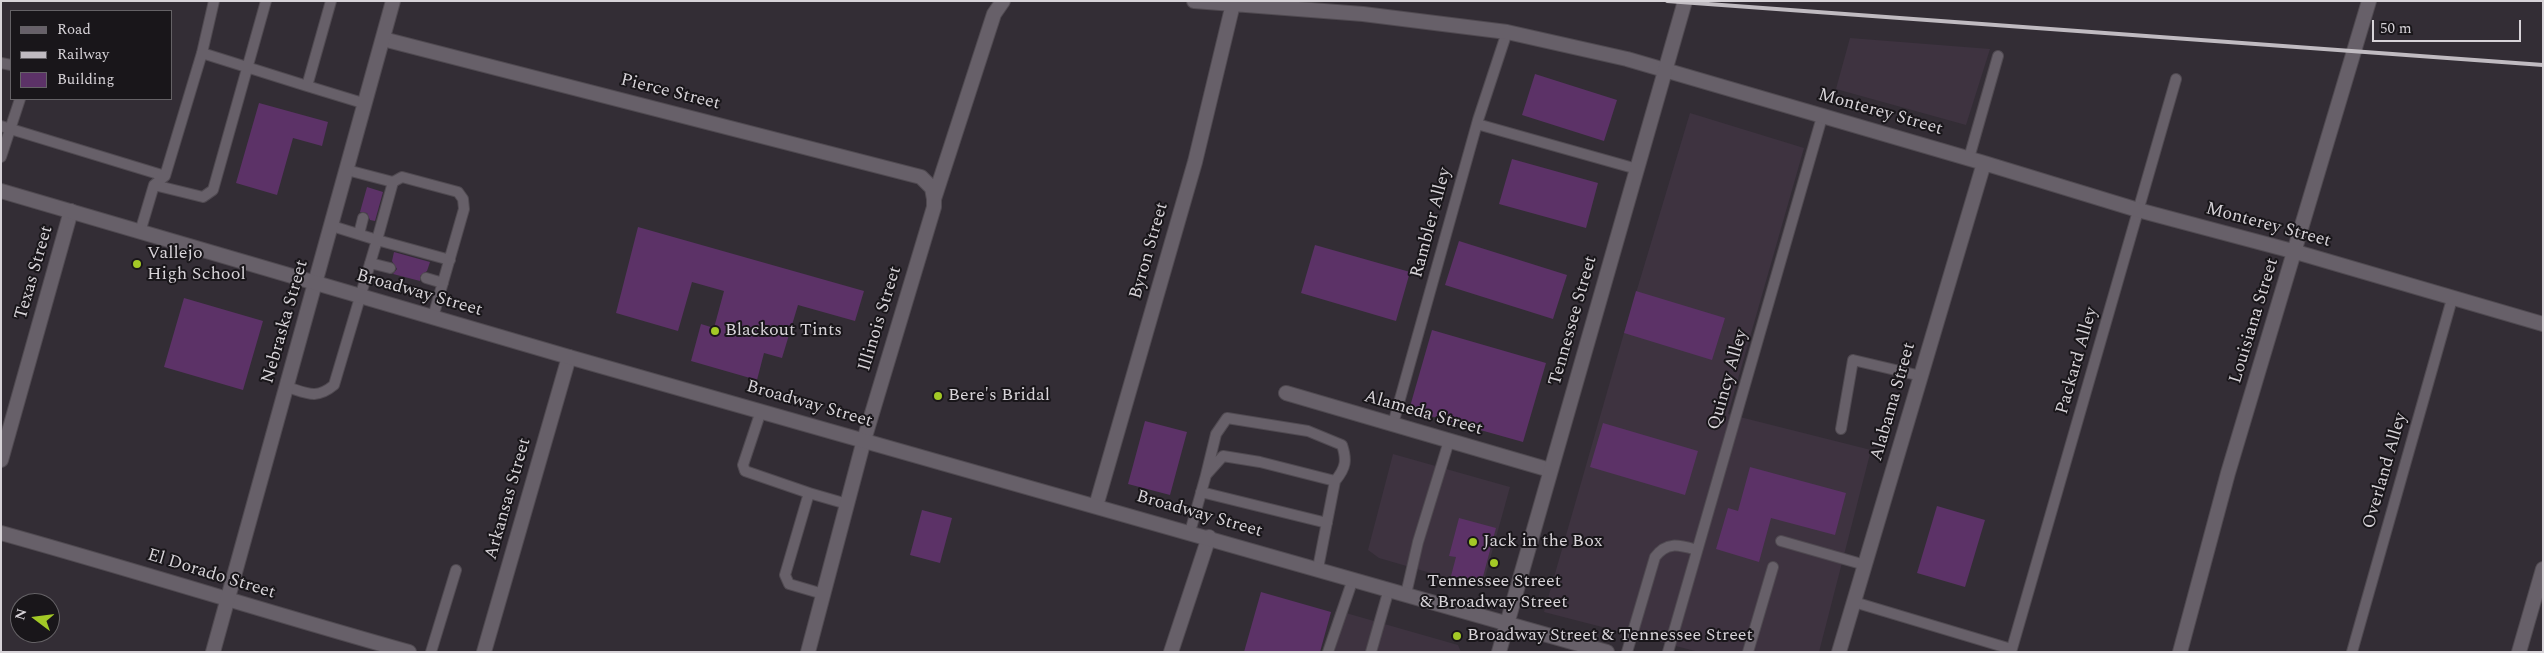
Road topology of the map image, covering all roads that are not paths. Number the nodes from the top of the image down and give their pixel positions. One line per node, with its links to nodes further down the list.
1 (214, 1): 12 (lane)
2 (266, 1): 14 (lane)
3 (331, 1): 17 (lane)
4 (393, 1): 11 (street, Nebraska Street)
5 (1003, 1): 34 (street, Illinois Street)
6 (1194, 1): 9 (street, Monterey Street)
7 (1685, 1): 15 (street, Tennessee Street)
8 (2369, 1): 42 (street, Louisiana Street)
9 (1233, 4): 10 (street, Monterey Street); 69 (street, Byron Street)
10 (1507, 32): 15 (street, Monterey Street); 21 (lane, Rambler Alley)
11 (383, 39): 19 (street, Nebraska Street); 34 (street, Pierce Street)
12 (202, 53): 14 (lane); 28 (lane)
13 (1998, 56): 24 (lane)
14 (248, 68): 17 (lane); 31 (lane)
15 (1665, 70): 20 (street, Monterey Street); 27 (street, Tennessee Street)
16 (2176, 79): 35 (lane, Packard Alley)
17 (307, 86): 19 (lane)
18 (20, 100): 22 (lane)
19 (366, 104): 26 (street, Nebraska Street)
20 (1822, 117): 24 (street, Monterey Street); 75 (lane, Quincy Alley)
21 (1477, 124): 27 (lane); 58 (lane, Rambler Alley)
22 (6, 127): 23 (lane); 28 (lane)
23 (1, 157)
24 (1969, 158): 25 (street, Monterey Street)
25 (1984, 163): 35 (street, Monterey Street); 54 (street, Alabama Street)
26 (347, 170): 29 (lane); 38 (street, Nebraska Street)
27 (1637, 170): 63 (street, Tennessee Street)
28 (165, 176): 31 (lane)
29 (374, 177): 30 (lane); 32 (lane)
30 (393, 182): 41 (lane); 43 (lane)
31 (154, 185): 39 (lane)
32 (371, 188)
33 (1, 191): 36 (street, Broadway Street)
34 (934, 199): 60 (street, Illinois Street)
35 (2138, 210): 42 (street, Monterey Street); 88 (lane, Packard Alley)
36 (71, 211): 39 (street, Broadway Street); 62 (street, Texas Street)
37 (363, 218): 40 (lane)
38 (332, 226): 40 (lane); 47 (street, Nebraska Street)
39 (140, 232): 47 (street, Broadway Street)
40 (359, 234): 41 (lane)
41 (377, 240): 43 (lane); 44 (lane)
42 (2296, 252): 50 (street, Monterey Street); 103 (street, Louisiana Street)
43 (450, 260): 48 (lane)
44 (370, 263): 45 (lane); 49 (lane)
45 (390, 268)
46 (426, 278): 48 (lane)
47 (316, 283): 49 (street, Broadway Street); 55 (street, Nebraska Street)
48 (443, 283): 51 (lane)
49 (360, 296): 51 (street, Broadway Street); 55 (lane)
50 (2452, 299): 52 (street, Monterey Street); 104 (lane, Overland Alley)
51 (433, 318): 53 (street, Broadway Street)
52 (2543, 324)
53 (569, 357): 57 (street, Broadway Street); 92 (street, Arkansas Street)
54 (1921, 376): 59 (lane); 76 (street, Alabama Street)
55 (287, 388): 85 (street, Nebraska Street)
56 (1286, 393): 58 (street, Alameda Street)
57 (761, 411): 60 (street, Broadway Street); 67 (lane)
58 (1394, 424): 61 (street, Alameda Street)
59 (1841, 429)
60 (864, 440): 68 (street, Illinois Street); 69 (street, Broadway Street)
61 (1449, 441): 63 (street, Alameda Street); 84 (lane)
62 (1, 460)
63 (1550, 470): 87 (street, Tennessee Street)
64 (1206, 475): 65 (lane); 65 (lane); 66 (lane)
65 (1336, 481): 70 (lane)
66 (1202, 492): 70 (lane); 71 (lane)
67 (809, 494): 68 (lane); 83 (lane)
68 (847, 504): 83 (street, Illinois Street)
69 (1096, 506): 71 (street, Broadway Street)
70 (1327, 523): 78 (lane)
71 (1190, 532): 73 (street, Broadway Street)
72 (1, 533): 85 (street, El Dorado Street)
73 (1209, 537): 78 (street, Broadway Street); 94 (street)
74 (1781, 541): 76 (lane)
75 (1697, 550): 99 (lane); 100 (lane, Quincy Alley)
76 (1865, 565): 86 (street, Alabama Street)
77 (1772, 567): 101 (lane)
78 (1318, 568): 81 (street, Broadway Street)
79 (2543, 569): 105 (street)
80 (456, 570): 91 (lane)
81 (1353, 579): 82 (street, Broadway Street); 95 (lane)
82 (1389, 589): 84 (street, Broadway Street); 96 (lane)
83 (823, 594): 93 (street, Illinois Street)
84 (1406, 594): 87 (street, Broadway Street)
85 (227, 599): 89 (street, Nebraska Street); 90 (street, El Dorado Street)
86 (1854, 602): 88 (lane); 102 (street, Alabama Street)
87 (1507, 623): 97 (street, Tennessee Street); 98 (street, Broadway Street)
88 (2011, 651)
89 (212, 652)
90 (410, 652)
91 (431, 652)
92 (484, 652)
93 (808, 652)
94 (1171, 652)
95 (1328, 652)
96 (1371, 652)
97 (1499, 652)
98 (1607, 652)
99 (1627, 652)
100 (1668, 652)
101 (1748, 652)
102 (1839, 652)
103 (2180, 652)
104 (2352, 652)
105 (2519, 652)

